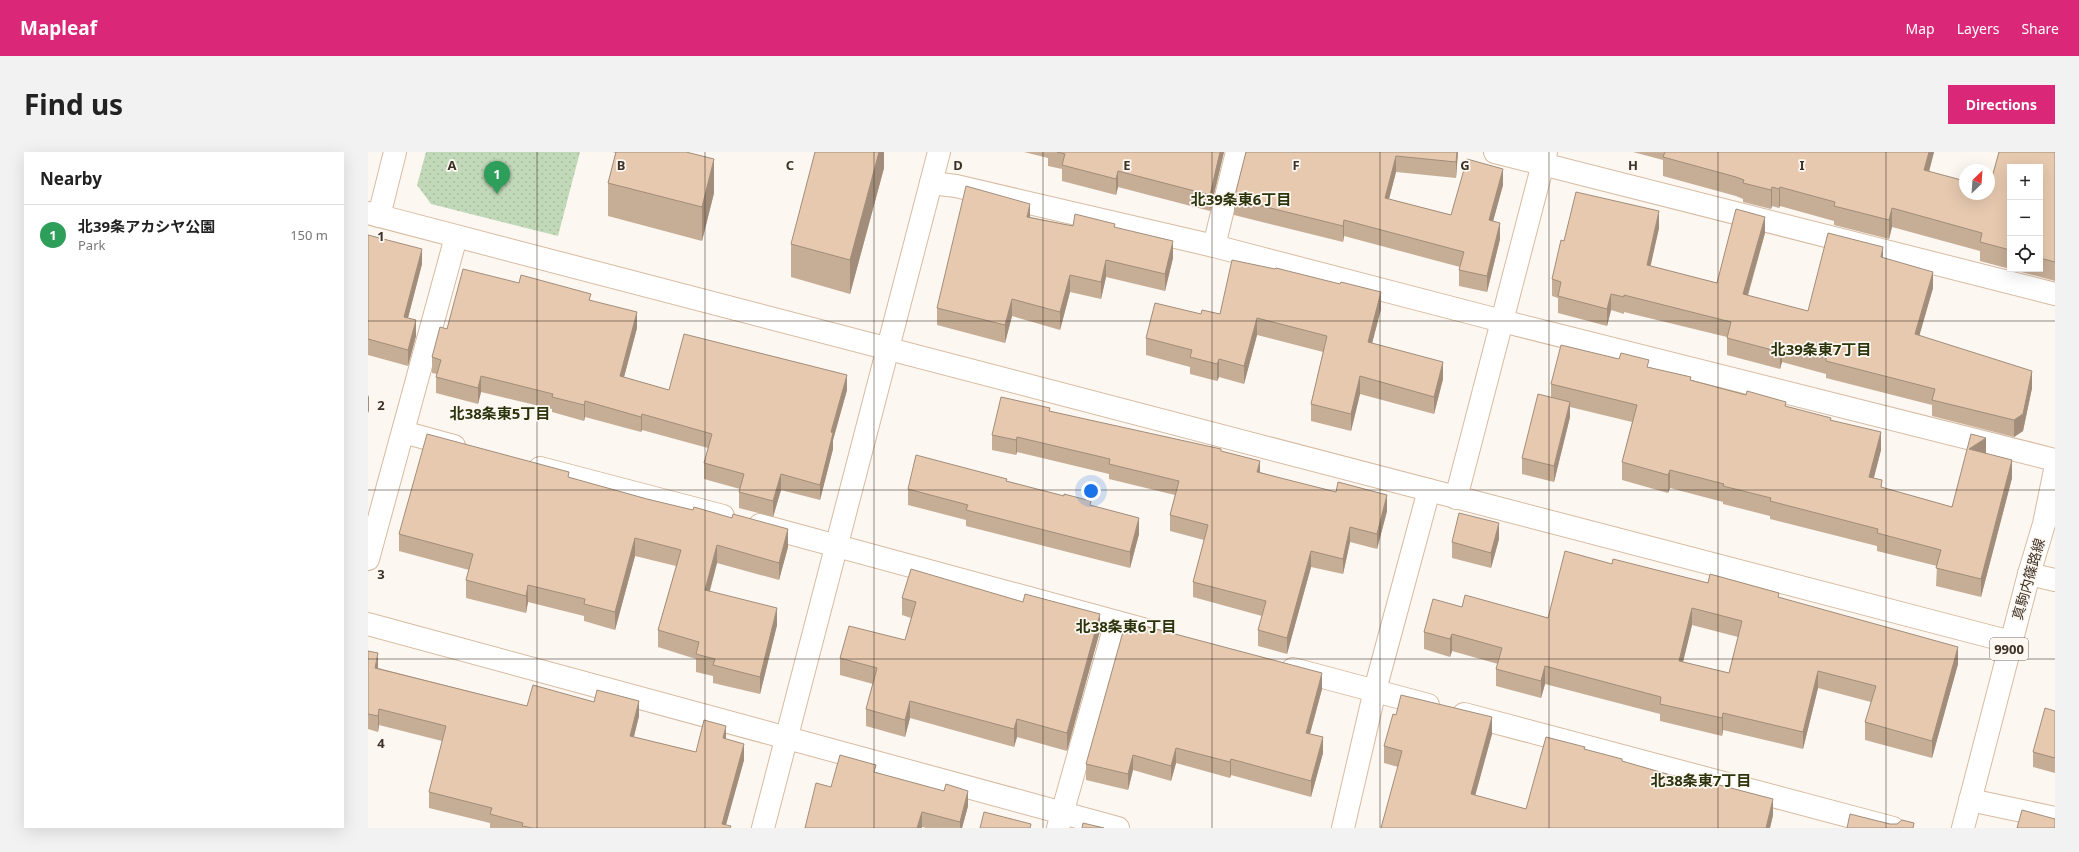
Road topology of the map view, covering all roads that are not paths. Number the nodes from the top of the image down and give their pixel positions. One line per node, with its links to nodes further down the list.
1 (395, 152): 7 (street)
2 (939, 152): 6 (street)
3 (1237, 152): 9 (street)
4 (1495, 152): 5 (street)
5 (1544, 158): 10 (street); 11 (street)
6 (932, 183): 9 (street); 12 (street)
7 (373, 215): 8 (street)
8 (456, 237): 12 (street); 13 (street)
9 (1214, 246): 11 (street)
10 (2055, 294)
11 (1502, 321): 15 (street); 19 (street)
12 (889, 350): 18 (street); 20 (street)
13 (403, 432): 14 (street); 21 (street)
14 (472, 450)
15 (2055, 460)
16 (517, 462): 20 (street)
17 (2055, 470): 22 (street, 真駒内篠路線 / 9900)
18 (1429, 490): 19 (street); 29 (street)
19 (1456, 498): 27 (street)
20 (837, 545): 24 (street); 30 (street)
21 (368, 559)
22 (2029, 574): 23 (street); 27 (street, 真駒内篠路線 / 9900)
23 (2055, 580)
24 (1116, 622): 26 (street); 33 (street)
25 (368, 624): 30 (street)
26 (1177, 638)
27 (2011, 642): 31 (street, 真駒内篠路線 / 9900)
28 (1275, 664): 29 (street)
29 (1375, 690): 36 (street); 37 (street)
30 (787, 739): 33 (street); 34 (street)
31 (1970, 800): 32 (street); 38 (street, 真駒内篠路線 / 9900)
32 (2055, 818)
33 (1060, 820): 35 (street)
34 (763, 828)
35 (1118, 828)
36 (1343, 828)
37 (1893, 828)
38 (1963, 828)

